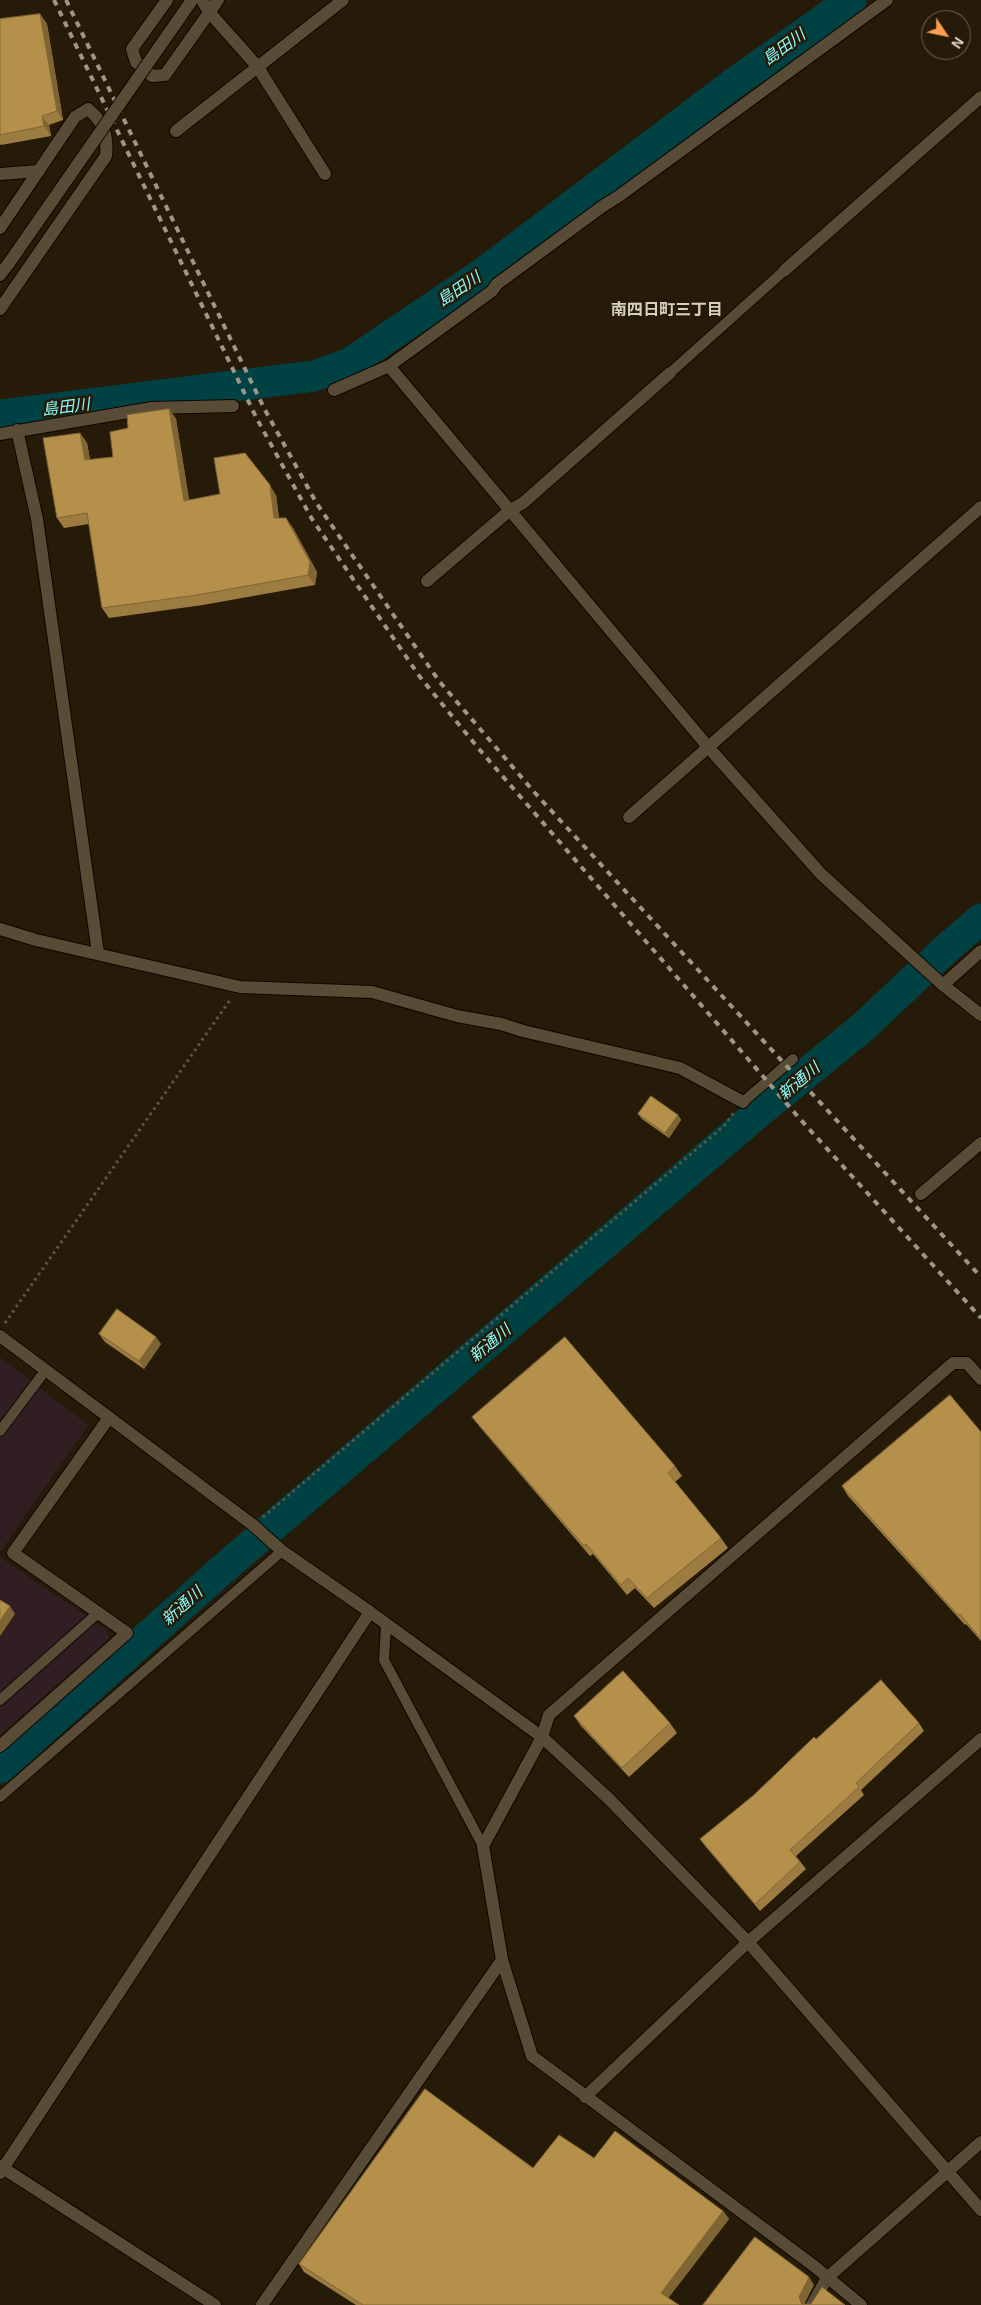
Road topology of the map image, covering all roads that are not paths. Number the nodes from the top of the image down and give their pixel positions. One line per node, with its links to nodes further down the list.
1 (167, 0): 7 (street)
2 (192, 0): 16 (street, bridge)
3 (202, 0): 7 (street)
4 (218, 0): 7 (street)
5 (343, 0): 8 (street)
6 (887, 0): 18 (street)
7 (209, 12): 8 (street)
8 (257, 66): 10 (street); 13 (street)
9 (981, 97): 15 (street)
10 (176, 131)
11 (39, 171): 12 (street); 14 (street); 17 (street)
12 (0, 174)
13 (325, 174)
14 (0, 228)
15 (785, 270): 19 (lane)
16 (0, 275)
17 (0, 308)
18 (389, 366): 20 (street); 25 (street)
19 (670, 373): 25 (street)
20 (334, 390)
21 (233, 406): 22 (street)
22 (18, 430): 23 (street); 31 (street)
23 (0, 434)
24 (981, 506): 27 (street)
25 (509, 511): 26 (street); 27 (street)
26 (427, 582)
27 (709, 748): 28 (street); 32 (street)
28 (629, 817)
29 (0, 929): 31 (street)
30 (981, 951): 32 (street)
31 (98, 954): 35 (street)
32 (943, 986): 33 (street)
33 (981, 1016)
34 (793, 1059): 35 (lane)
35 (744, 1102)
36 (981, 1143): 37 (street)
37 (921, 1194)
38 (0, 1336): 39 (street)
39 (45, 1370): 41 (street); 42 (lane)
40 (981, 1379): 48 (street)
41 (108, 1419): 43 (street); 45 (street)
42 (0, 1431)
43 (277, 1547): 44 (street); 51 (lane)
44 (370, 1612): 46 (street); 57 (street)
45 (98, 1613): 47 (lane); 50 (street)
46 (386, 1626): 48 (street); 52 (lane)
47 (0, 1700)
48 (542, 1737): 52 (street); 53 (street)
49 (981, 1739): 53 (street)
50 (0, 1746)
51 (0, 1797)
52 (483, 1846): 54 (street)
53 (748, 1942): 55 (street); 58 (street)
54 (502, 1960): 55 (street); 62 (street)
55 (585, 2097): 60 (street)
56 (981, 2142): 58 (street)
57 (1, 2169): 61 (street)
58 (947, 2171): 59 (street); 60 (street)
59 (981, 2210)
60 (827, 2278): 63 (street); 64 (street)
61 (215, 2305)
62 (262, 2305)
63 (812, 2305)
64 (861, 2305)

